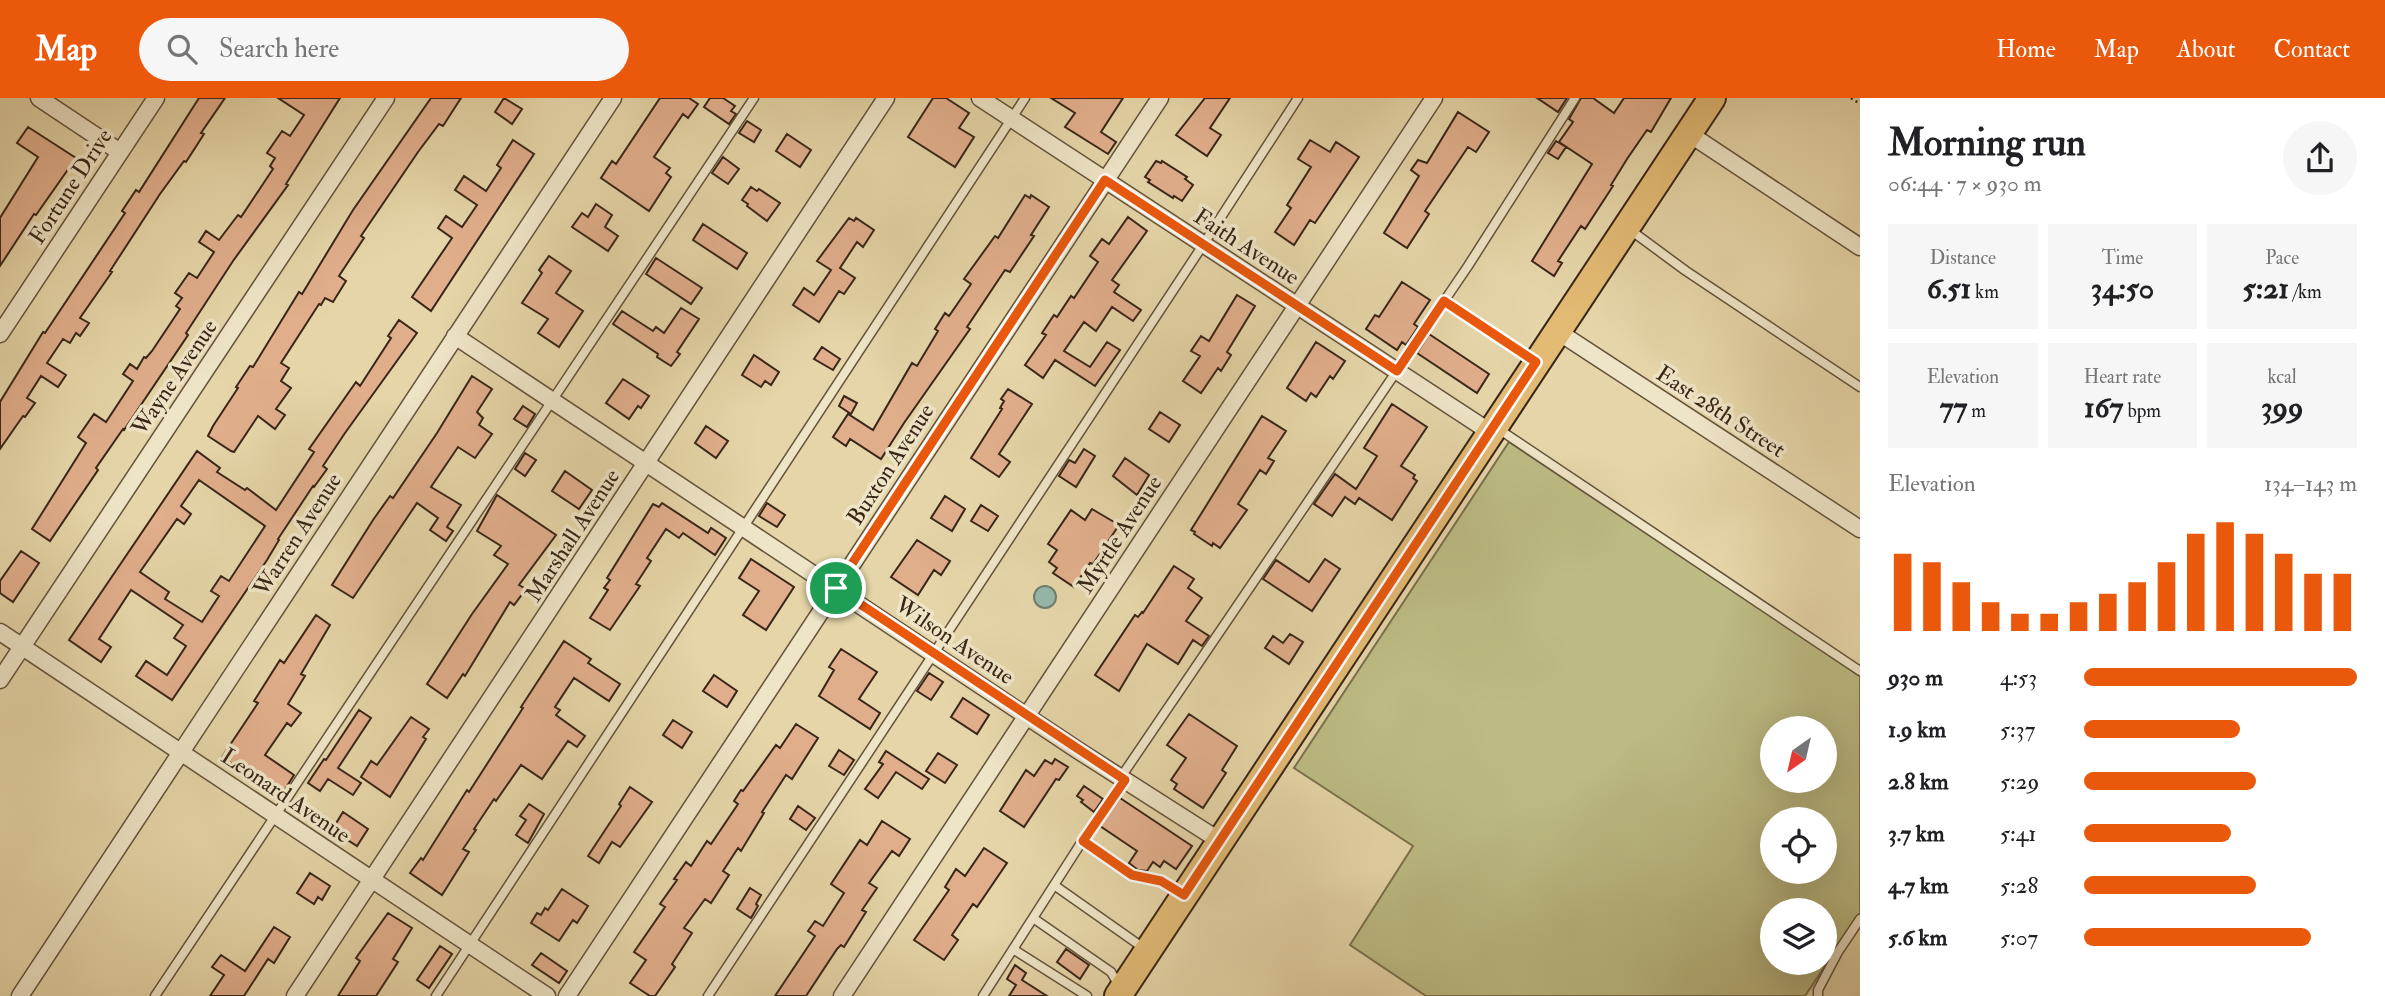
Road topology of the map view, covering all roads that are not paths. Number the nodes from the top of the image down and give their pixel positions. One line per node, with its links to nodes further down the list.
1 (39, 98): 16 (street)
2 (156, 98): 16 (street, Fortune Drive)
3 (386, 98): 36 (street, Wayne Avenue)
4 (613, 98): 25 (street, Warren Avenue)
5 (754, 98): 29 (lane)
6 (886, 98): 31 (street, Marshall Avenue)
7 (980, 98): 14 (street, Faith Avenue)
8 (1025, 98): 14 (lane)
9 (1160, 98): 17 (street, Buxton Avenue)
10 (1298, 98): 19 (lane)
11 (1434, 98): 22 (street, Myrtle Avenue)
12 (1575, 98): 21 (lane)
13 (1712, 98): 15 (main road)
14 (1011, 118): 17 (street, Faith Avenue); 32 (lane)
15 (1688, 134): 18 (main road); 20 (street)
16 (120, 152): 24 (street, Fortune Drive)
17 (1105, 180): 19 (street, Faith Avenue); 34 (street, Buxton Avenue)
18 (1626, 227): 23 (main road); 28 (lane)
19 (1203, 245): 22 (street, Faith Avenue); 37 (lane)
20 (1860, 247)
21 (1444, 301): 26 (lane); 27 (lane)
22 (1296, 306): 27 (street, Faith Avenue); 40 (street, Myrtle Avenue)
23 (1557, 331): 26 (main road); 33 (street, East 28th Street)
24 (0, 334)
25 (455, 336): 29 (street, Wilson Avenue); 41 (street, Warren Avenue)
26 (1536, 362): 30 (main road)
27 (1397, 371): 30 (street, Faith Avenue); 42 (lane)
28 (1860, 387)
29 (551, 400): 31 (street, Wilson Avenue); 43 (lane)
30 (1492, 429): 38 (lane); 45 (main road)
31 (646, 463): 32 (street, Wilson Avenue); 46 (street, Marshall Avenue)
32 (744, 527): 34 (street, Wilson Avenue); 51 (lane)
33 (1860, 529)
34 (836, 588): 37 (street, Wilson Avenue); 60 (street, Buxton Avenue)
35 (0, 632): 36 (street, Leonard Avenue)
36 (22, 647): 39 (street, Wayne Avenue); 41 (street, Leonard Avenue)
37 (934, 654): 40 (street, Wilson Avenue); 61 (lane)
38 (1860, 671)
39 (0, 680)
40 (1027, 716): 42 (street, Wilson Avenue); 62 (street, Myrtle Avenue)
41 (180, 752): 43 (street, Leonard Avenue); 55 (street, Warren Avenue)
42 (1123, 779): 44 (lane); 45 (street, Wilson Avenue)
43 (275, 815): 46 (street, Leonard Avenue); 56 (lane)
44 (1083, 841): 47 (lane); 48 (lane)
45 (1220, 841): 48 (main road)
46 (372, 880): 51 (street, Leonard Avenue); 57 (street, Marshall Avenue)
47 (1054, 885): 49 (lane); 53 (lane)
48 (1184, 895): 53 (main road)
49 (1033, 918): 52 (lane); 54 (lane)
50 (1860, 919): 65 (lane)
51 (470, 945): 58 (lane); 59 (street, Leonard Avenue)
52 (1013, 949): 63 (lane); 64 (lane)
53 (1147, 950): 54 (main road)
54 (1120, 993)
55 (20, 996)
56 (155, 996)
57 (295, 996)
58 (436, 996)
59 (547, 996)
60 (567, 996)
61 (708, 996)
62 (842, 996)
63 (984, 996)
64 (1087, 996)
65 (1818, 996)

